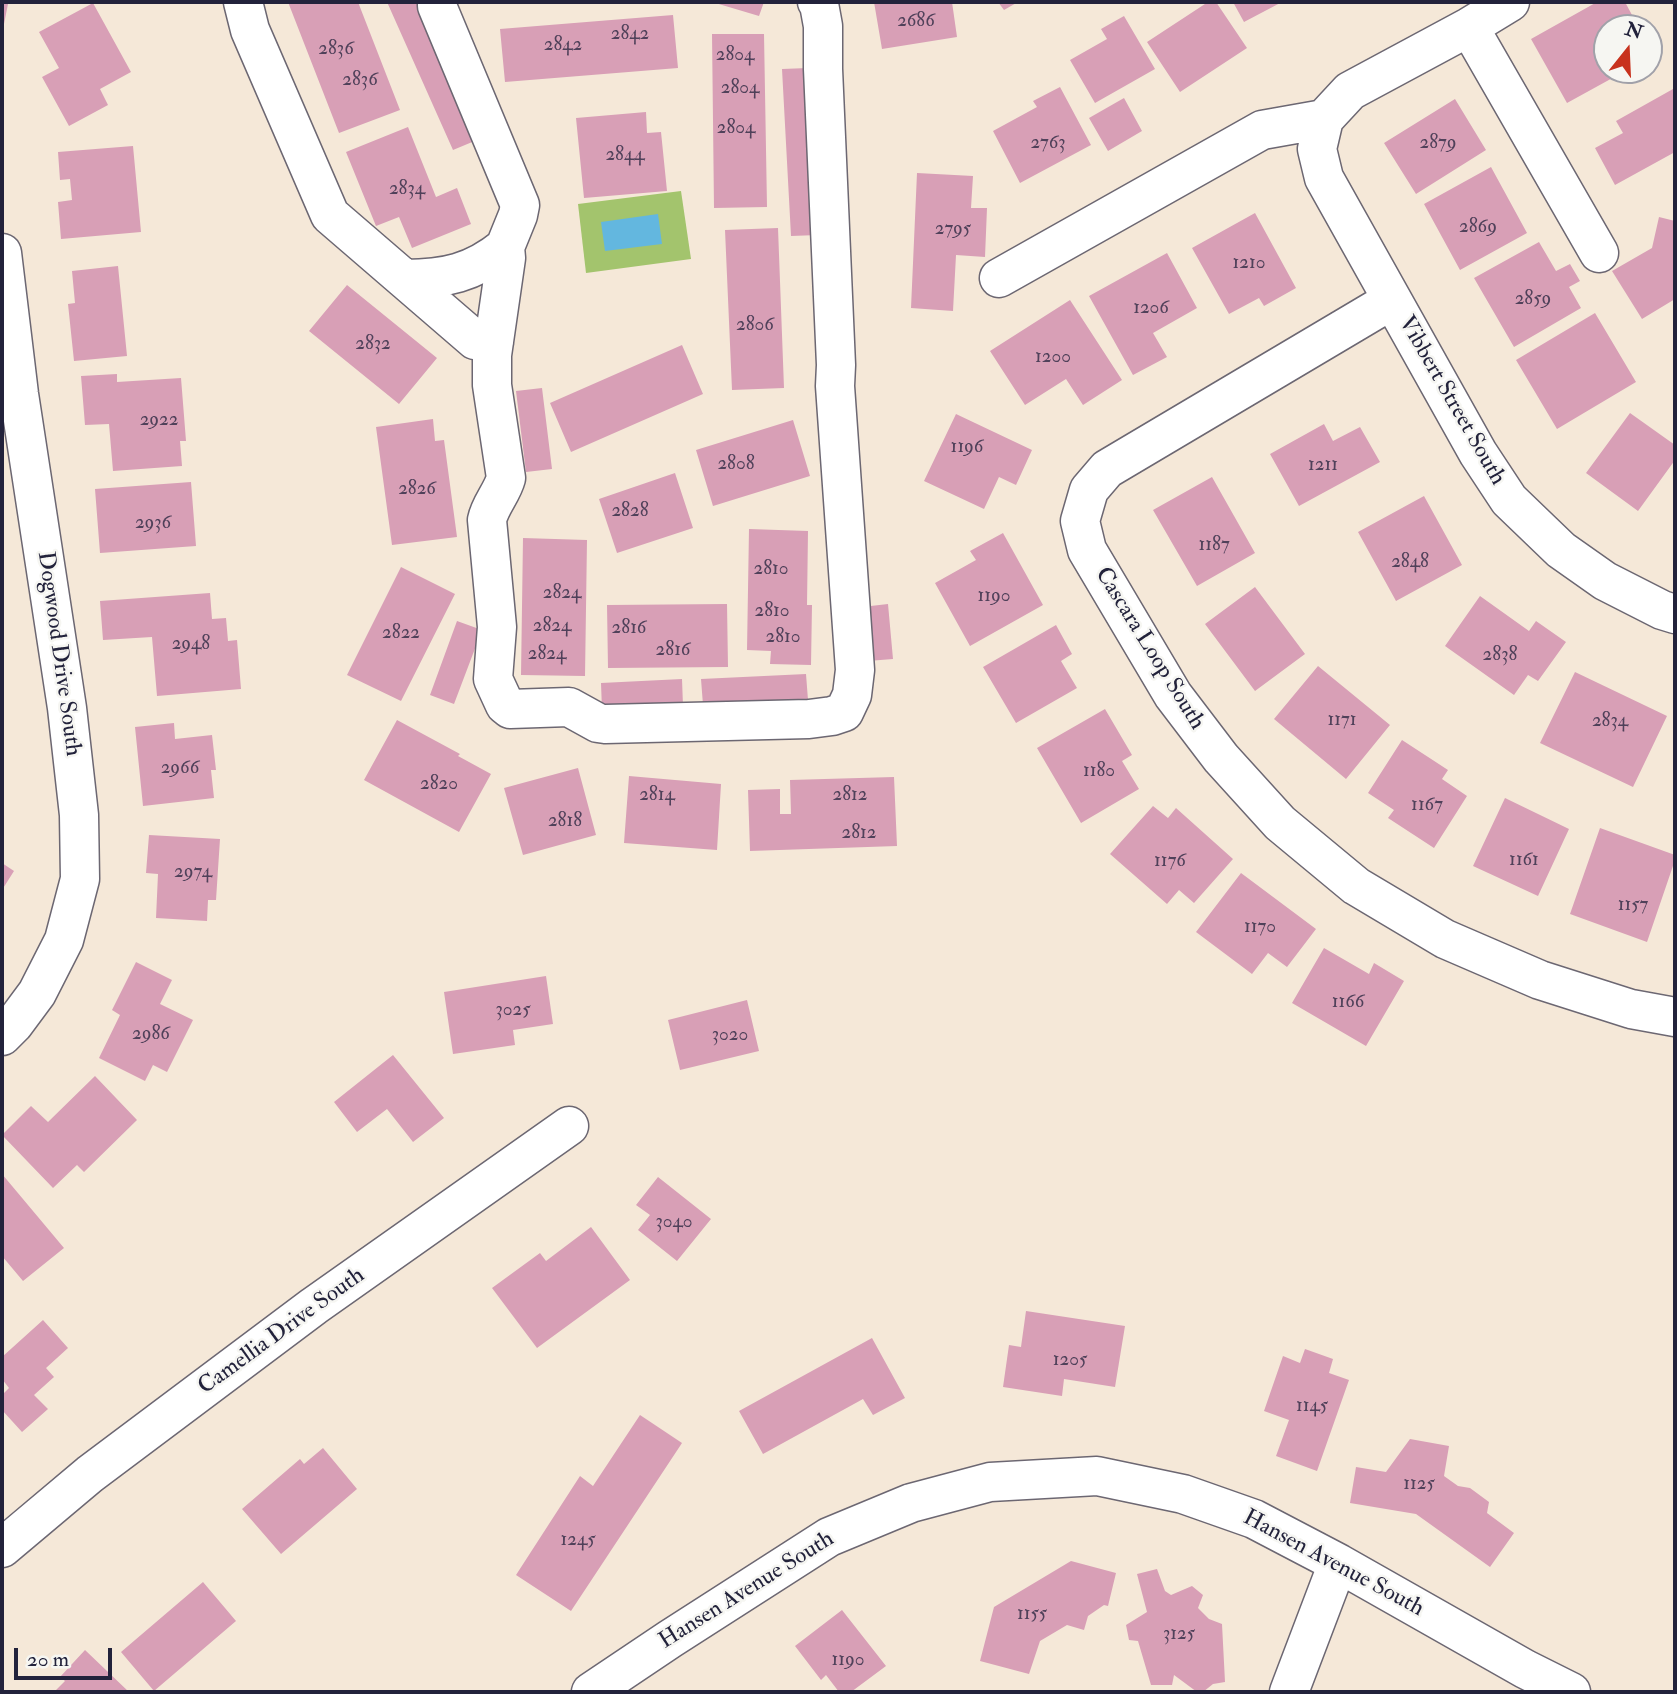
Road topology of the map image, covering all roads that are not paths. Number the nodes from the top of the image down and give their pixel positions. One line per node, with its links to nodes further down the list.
1 (243, 2): 11 (street)
2 (437, 2): 7 (street)
3 (1510, 2): 5 (street)
4 (818, 3): 13 (street)
5 (1469, 27): 6 (street); 9 (street)
6 (1324, 118): 10 (street); 12 (street, Vibbert Street South)
7 (505, 247): 11 (street); 13 (street)
8 (2, 253): 14 (street, Dogwood Drive South)
9 (1599, 253)
10 (999, 278)
11 (405, 279): 13 (street)
12 (1392, 300): 15 (street, Vibbert Street South); 16 (street, Cascara Loop South)
13 (494, 342)
14 (10, 395): 17 (street, Dogwood Drive South)
15 (1675, 614)
16 (1675, 1017)
17 (2, 1036)
18 (569, 1126): 19 (street, Camellia Drive South)
19 (2, 1548)
20 (1338, 1563): 21 (street, Hansen Avenue South); 22 (street, Hansen Avenue South); 23 (street)
21 (1521, 1681): 24 (street, Hansen Avenue South)
22 (591, 1692)
23 (1289, 1692)
24 (1571, 1692)

